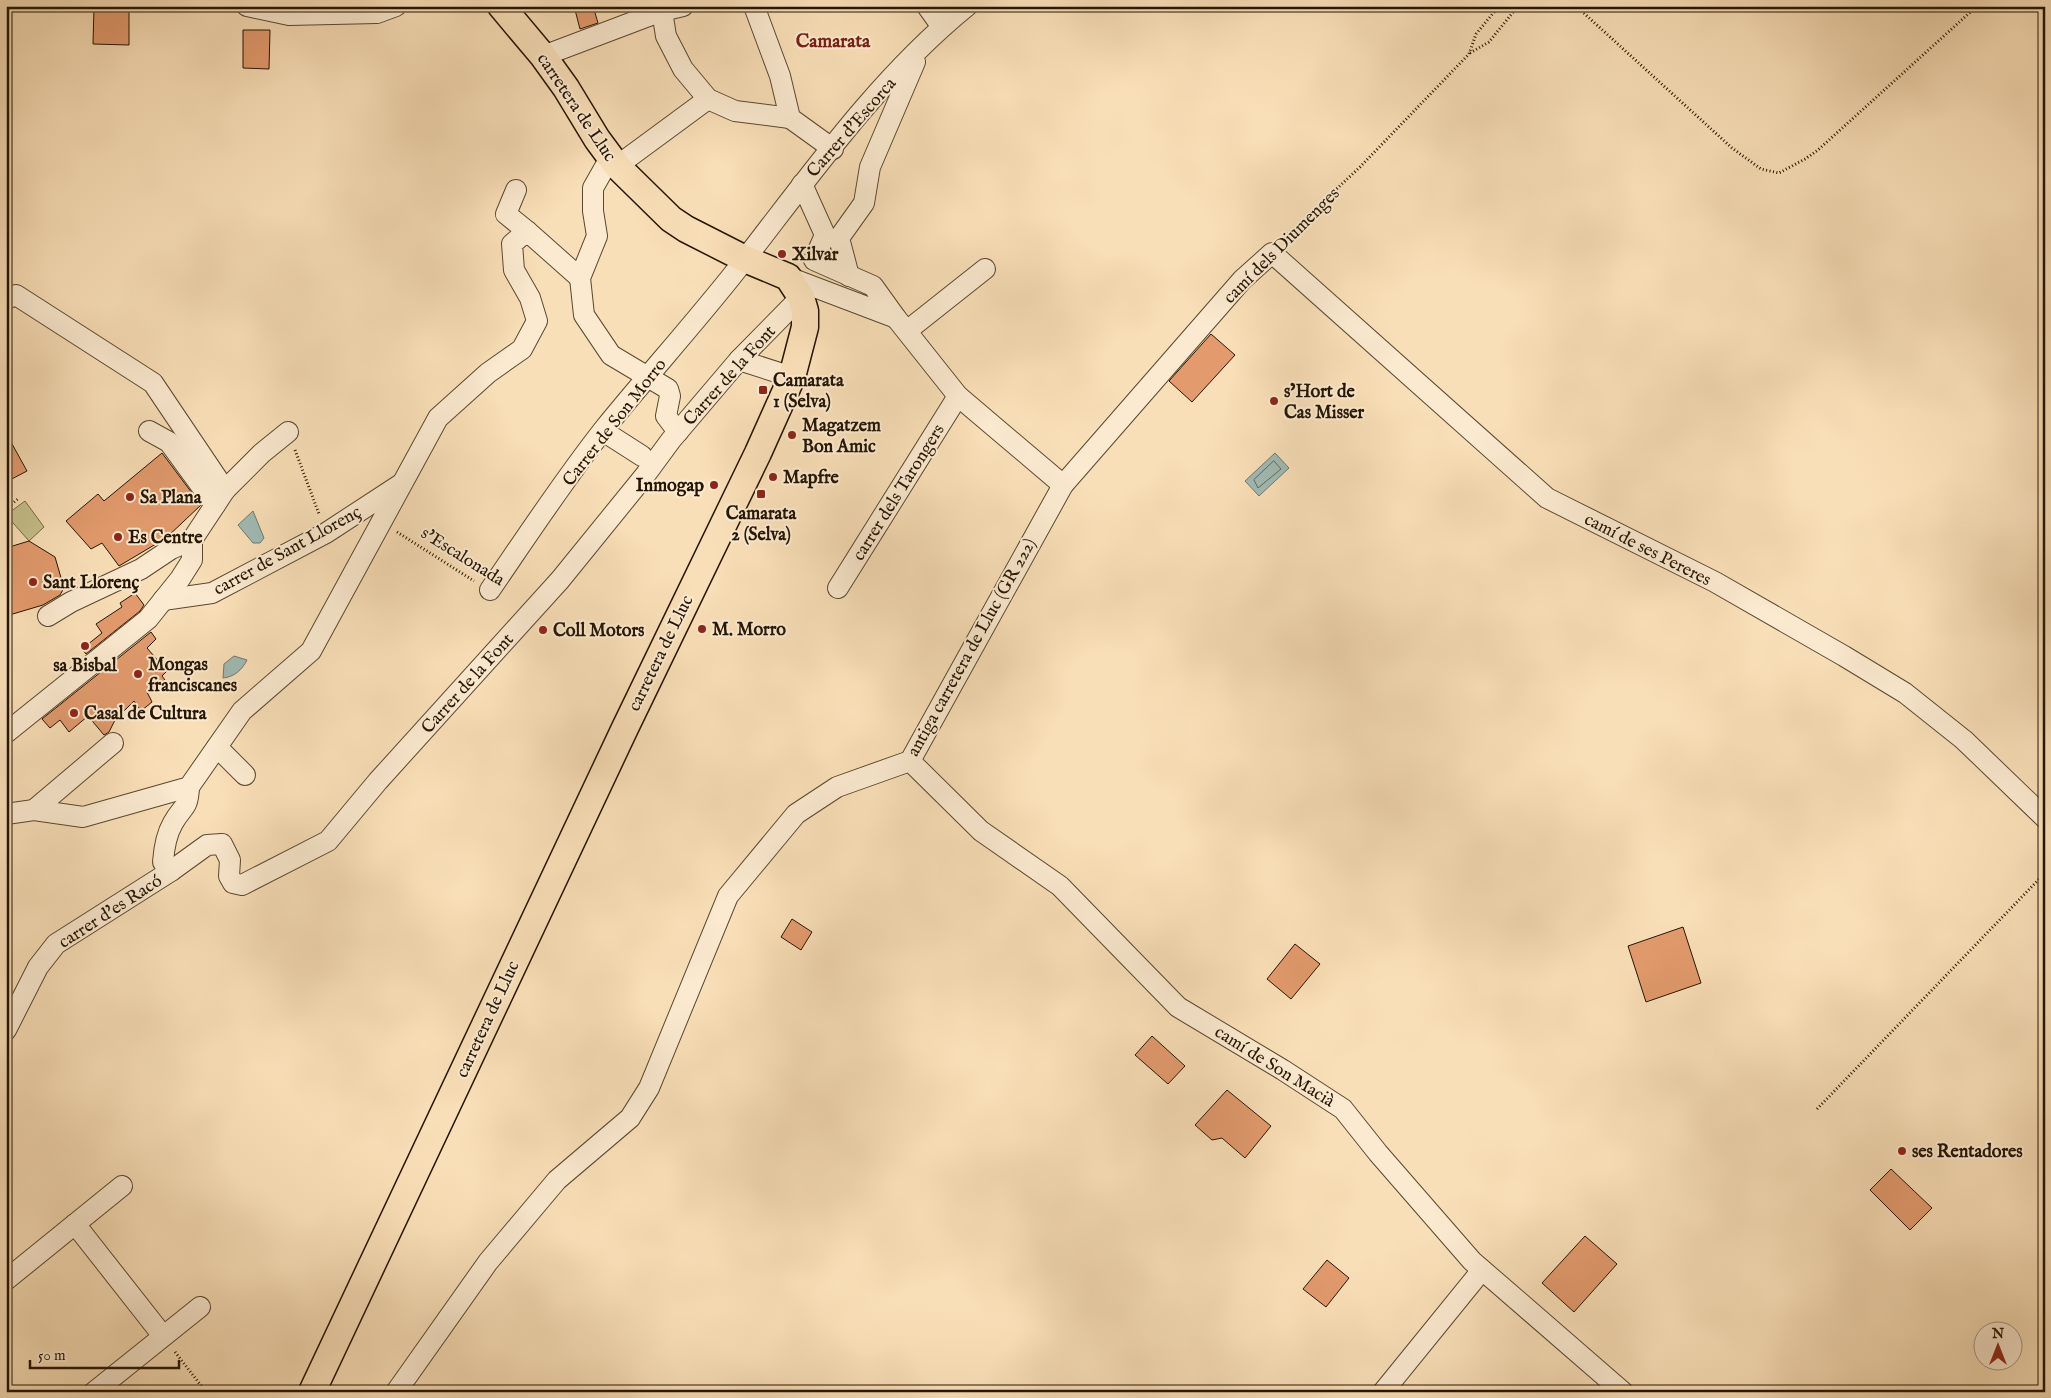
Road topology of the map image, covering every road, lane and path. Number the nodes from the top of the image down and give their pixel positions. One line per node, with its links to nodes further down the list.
1 (247, 6): 2 (street)
2 (396, 6)
3 (501, 6): 16 (main road, carretera de Lluc)
4 (683, 6): 12 (street)
5 (754, 6): 18 (street)
6 (927, 6): 13 (street)
7 (967, 6): 13 (street, Carrer d'Escorca)
8 (1498, 6): 15 (path, camí dels Diumenges)
9 (1518, 6): 15 (path)
10 (1576, 6): 11 (path)
11 (1977, 6)
12 (662, 11): 16 (street); 17 (street)
13 (942, 27): 14 (street, Carrer d'Escorca)
14 (921, 50): 19 (street, Carrer d'Escorca); 27 (street)
15 (1469, 54): 24 (path, camí dels Diumenges)
16 (543, 56): 20 (main road, carretera de Lluc)
17 (708, 99): 18 (street); 20 (street)
18 (790, 118): 19 (street)
19 (833, 149): 21 (street, Carrer d'Escorca)
20 (614, 162): 25 (main road, carretera de Lluc); 28 (street)
21 (802, 184): 25 (street, Carrer d'Escorca); 27 (street)
22 (516, 190): 23 (street)
23 (527, 232): 28 (street); 41 (street)
24 (1272, 253): 42 (street, camí dels Diumenges); 61 (street, camí de ses Pereres)
25 (745, 259): 29 (main road, carretera de Lluc); 34 (street, Carrer de Son Morro)
26 (985, 269): 31 (street)
27 (849, 276): 31 (street)
28 (580, 278): 34 (street)
29 (794, 287): 31 (street); 32 (street, Carrer de la Font); 33 (main road, carretera de Lluc)
30 (6, 299): 43 (street)
31 (902, 324): 35 (street)
32 (739, 360): 33 (street); 39 (street, Carrer de la Font)
33 (792, 377): 74 (main road, carretera de Lluc)
34 (647, 378): 37 (street, Carrer de Son Morro); 39 (street)
35 (958, 396): 42 (street); 49 (street, carrer dels Tarongers)
36 (149, 431): 43 (street)
37 (603, 431): 40 (street); 50 (street, Carrer de Son Morro)
38 (288, 432): 43 (street); 47 (path)
39 (678, 432): 62 (street, Carrer de la Font)
40 (642, 456)
41 (403, 483): 46 (street); 47 (street, carrer de Sant Llorenç)
42 (1062, 485): 56 (street, antiga carretera de Lluc (GR 222))
43 (220, 497): 48 (street)
44 (19, 498): 45 (path)
45 (6, 509)
46 (382, 522): 50 (path, s'Escalonada); 55 (street)
47 (326, 533): 51 (street, carrer de Sant Llorenç)
48 (192, 540): 51 (street); 52 (street)
49 (838, 588)
50 (490, 590)
51 (163, 600): 53 (street)
52 (48, 616)
53 (6, 733)
54 (113, 743): 59 (street)
55 (217, 747): 57 (street); 58 (street)
56 (910, 761): 68 (street, camí de Son Macià); 75 (street, antiga carretera de Lluc (GR 222))
57 (245, 775)
58 (189, 786): 59 (street); 62 (street)
59 (34, 810): 60 (street)
60 (6, 814)
61 (2045, 818)
62 (171, 871): 64 (street, carrer d'es Racó)
63 (2045, 873): 65 (path)
64 (9, 1021)
65 (1818, 1109)
66 (122, 1186): 67 (street)
67 (75, 1224): 69 (street); 71 (street)
68 (1482, 1270): 76 (street); 77 (street, camí de Son Macià)
69 (6, 1280)
70 (200, 1307): 71 (street)
71 (163, 1336): 72 (street); 73 (path)
72 (94, 1392)
73 (206, 1392)
74 (312, 1392)
75 (396, 1392)
76 (1383, 1392)
77 (1622, 1392)

